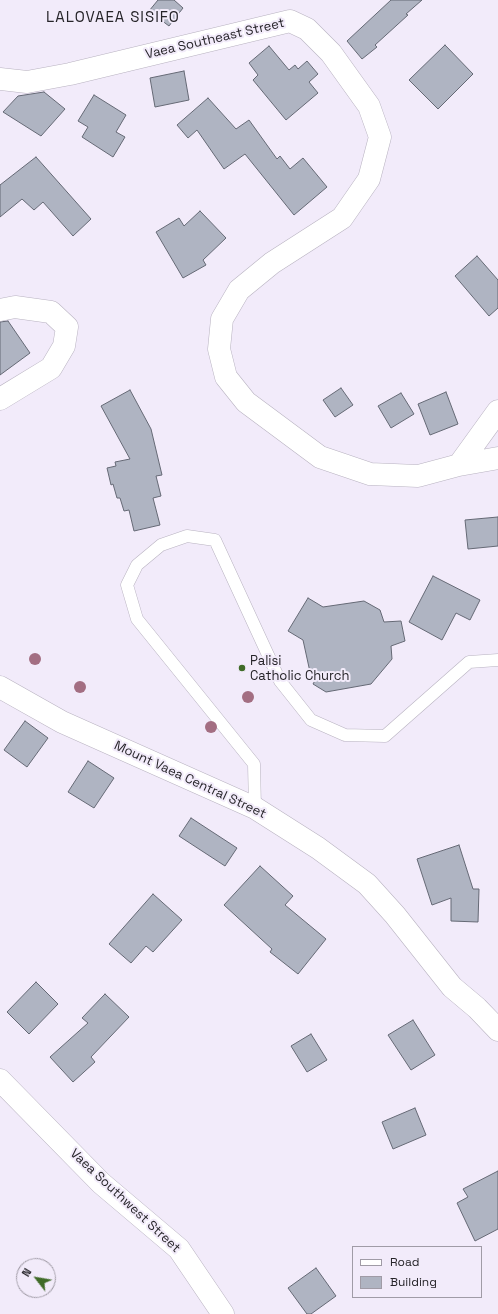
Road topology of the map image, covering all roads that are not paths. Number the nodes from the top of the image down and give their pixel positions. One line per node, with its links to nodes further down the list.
1 (0, 79): 6 (street, Vaea Southeast Street)
2 (0, 310): 3 (street)
3 (0, 399)
4 (498, 411): 6 (street)
5 (498, 458): 6 (street, Vaea Southeast Street)
6 (459, 465)
7 (498, 660): 9 (lane)
8 (0, 687): 9 (street, Mount Vaea Central Street)
9 (255, 808): 10 (street, Mount Vaea Central Street)
10 (498, 1029)
11 (0, 1080): 12 (street, Vaea Southwest Street)
12 (223, 1314)

